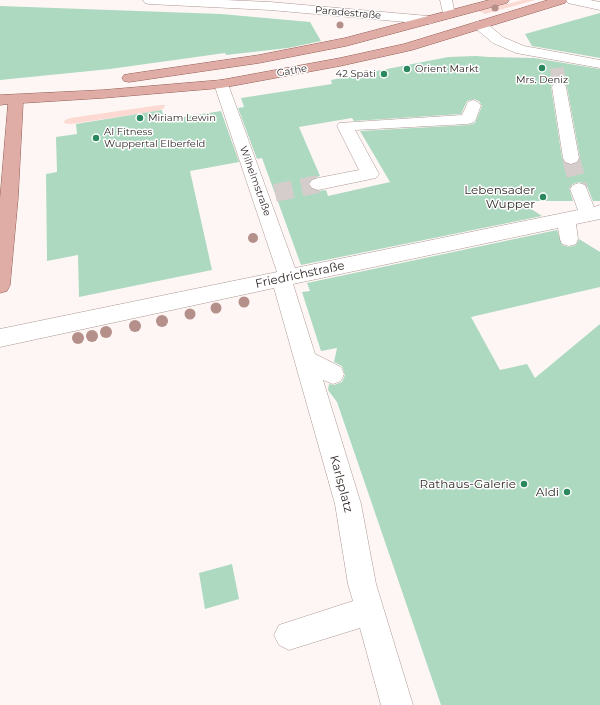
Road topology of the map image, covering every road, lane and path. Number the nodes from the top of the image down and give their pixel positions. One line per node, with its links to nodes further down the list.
1 (148, 0): 6 (street, Paradestraße)
2 (446, 0): 10 (street)
3 (503, 0): 9 (main road, Gathe)
4 (561, 0): 12 (main road, Gathe)
5 (572, 0): 8 (street)
6 (227, 2): 7 (street, Paradestraße)
7 (271, 3): 11 (street, Paradestraße)
8 (600, 6)
9 (463, 10): 10 (main road, Gathe); 12 (main road)
10 (449, 14): 11 (main road, Gathe)
11 (428, 20): 16 (main road, Gathe)
12 (478, 25): 13 (street); 14 (main road, Gathe)
13 (600, 64)
14 (220, 84): 16 (main road, Gathe); 25 (street, Wilhelmstraße)
15 (559, 87): 18 (street)
16 (8, 100): 21 (main road)
17 (473, 105): 19 (street)
18 (571, 158)
19 (318, 184)
20 (579, 189): 22 (street)
21 (4, 199): 26 (main road)
22 (596, 216): 23 (street, Friedrichstraße)
23 (566, 219): 24 (street); 25 (street, Friedrichstraße)
24 (569, 239)
25 (286, 279): 27 (street, Friedrichstraße); 28 (street, Karlsplatz)
26 (0, 285)
27 (0, 338)
28 (305, 360): 29 (street); 30 (street, Karlsplatz)
29 (333, 374)
30 (370, 610): 31 (street); 32 (street, Karlsplatz)
31 (289, 635)
32 (397, 705)

